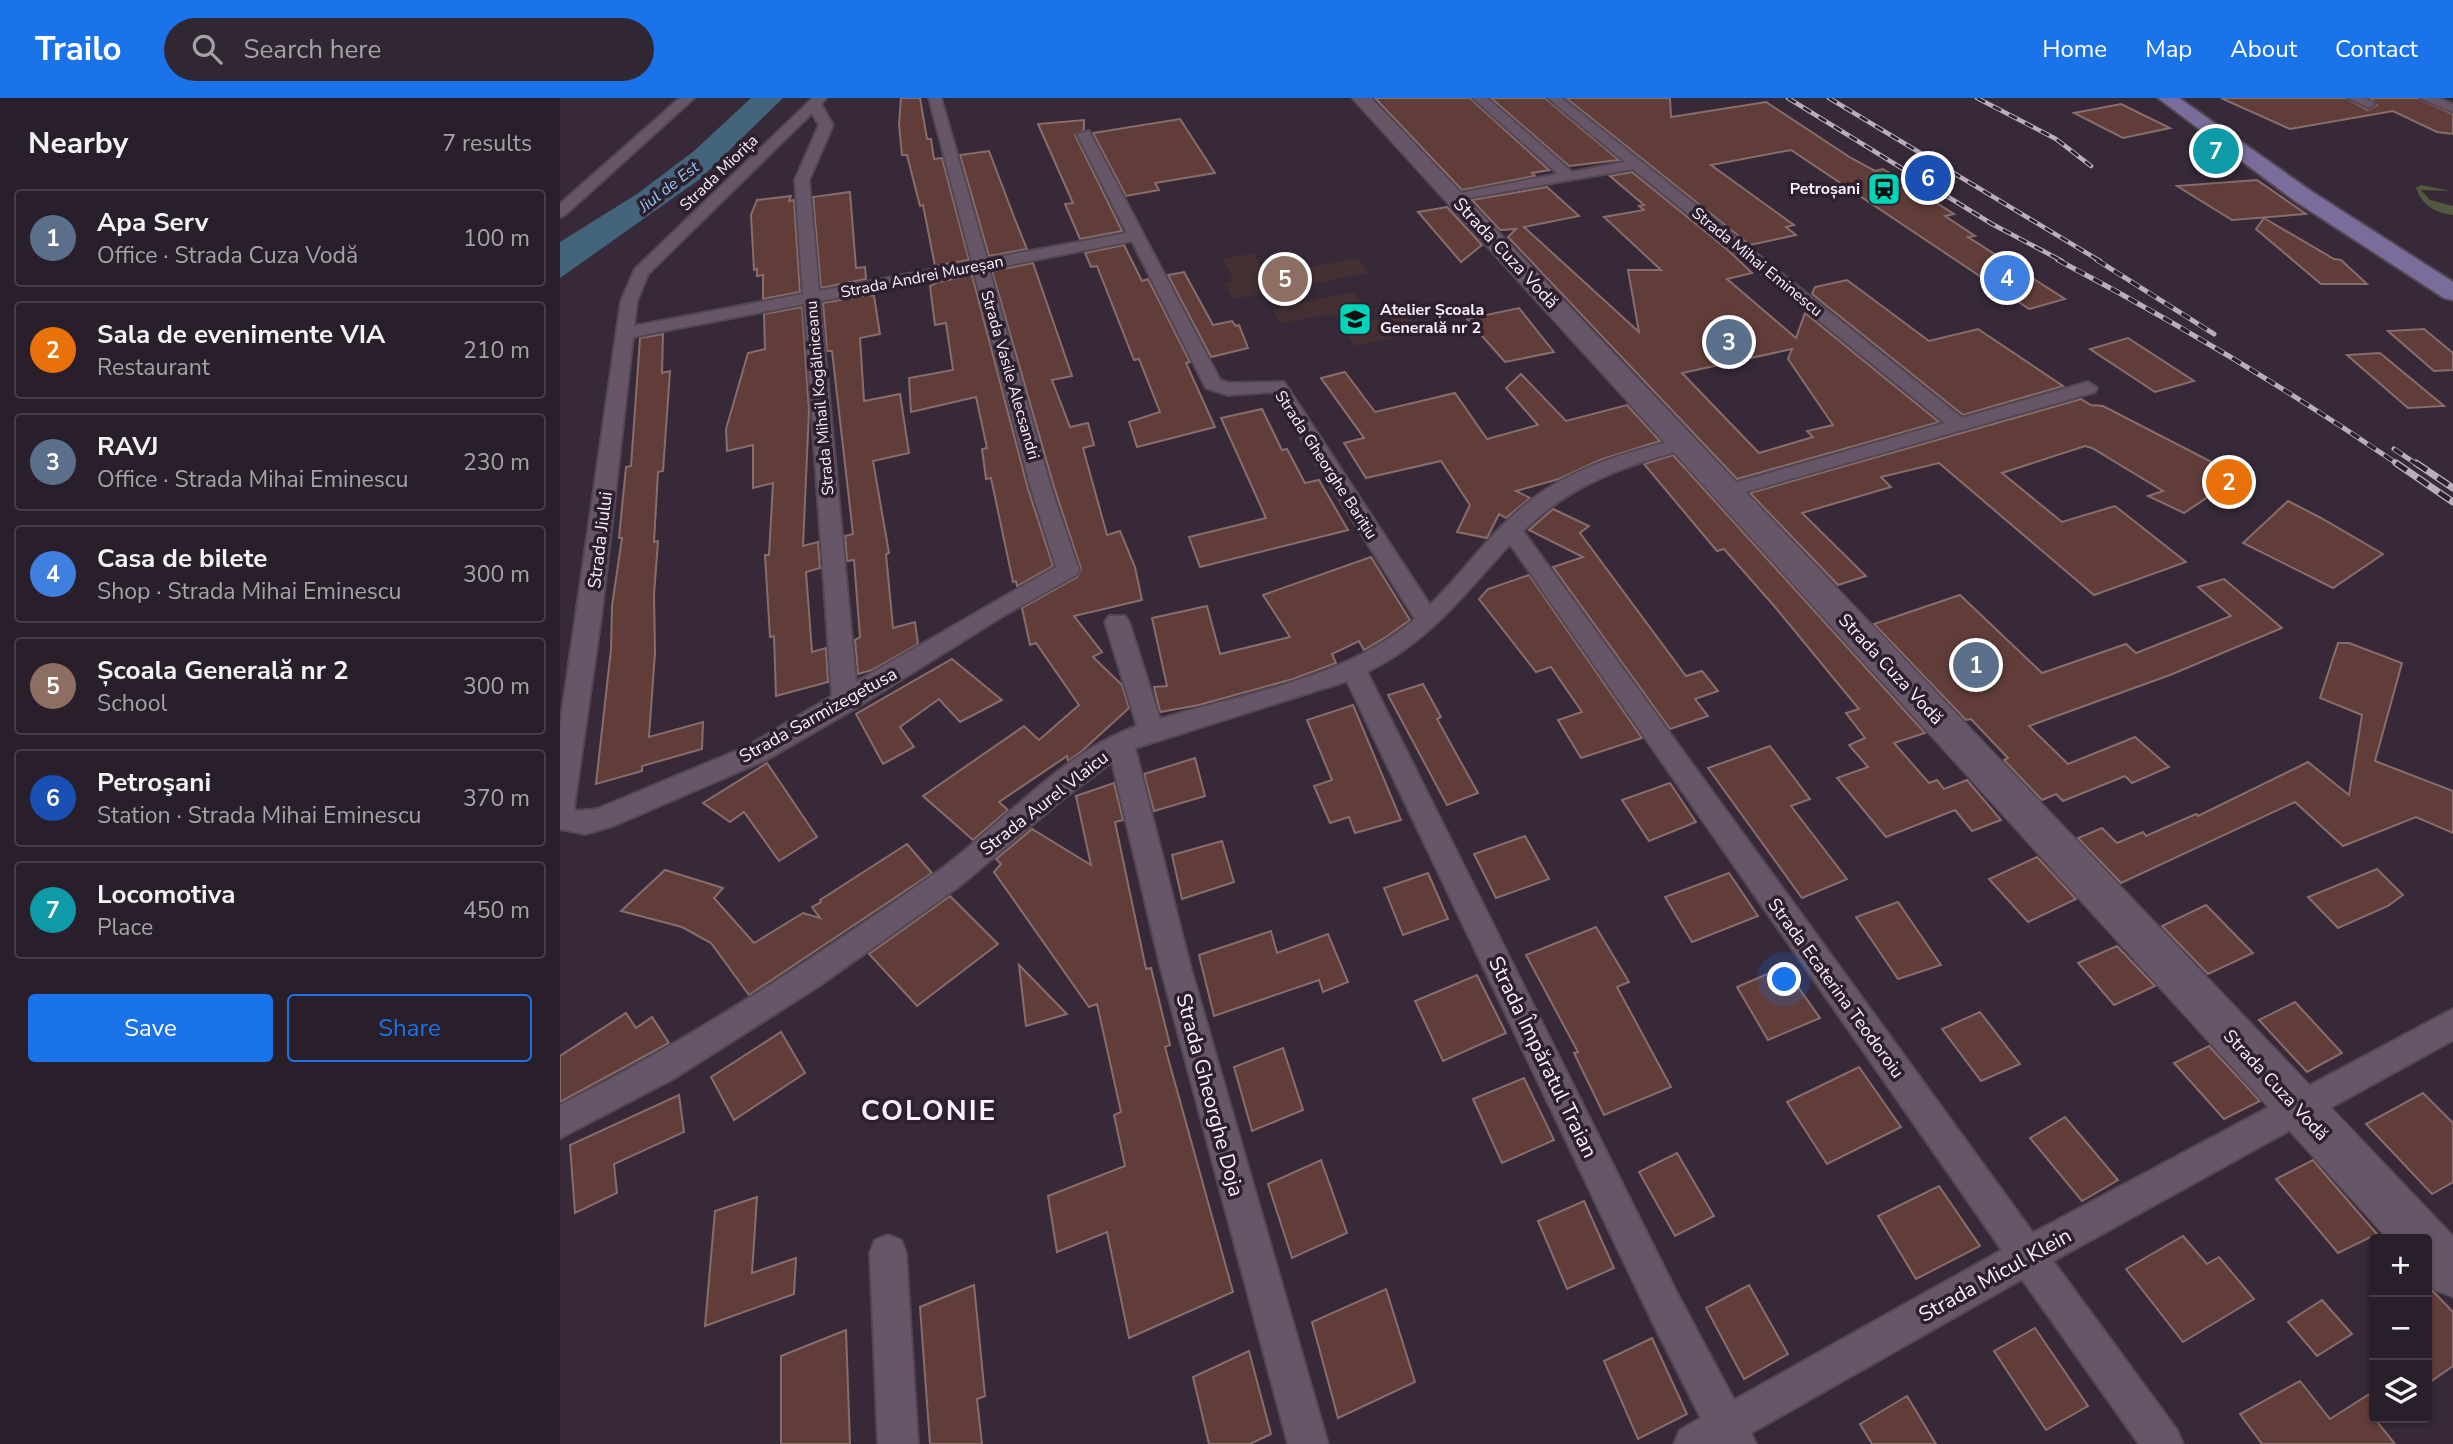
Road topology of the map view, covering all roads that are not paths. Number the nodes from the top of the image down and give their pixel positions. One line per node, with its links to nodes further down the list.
1 (688, 98): 19 (street)
2 (935, 98): 21 (street, Strada Vasile Alecsandri)
3 (1361, 98): 16 (main road, Strada Cuza Vodă)
4 (1479, 98): 15 (street)
5 (1554, 98): 14 (street, Strada Mihai Eminescu)
6 (2166, 98): 18 (main road)
7 (2189, 98): 17 (main road)
8 (2354, 98): 11 (street)
9 (2426, 98): 12 (street)
10 (817, 101): 22 (street, Strada Miorița); 25 (street, Strada Mihail Kogălniceanu)
11 (2369, 104)
12 (2453, 108)
13 (1084, 134): 20 (street, Strada Gheorghe Barițiu)
14 (1636, 164): 15 (street); 28 (street, Strada Mihai Eminescu)
15 (1568, 176): 16 (street)
16 (1455, 198): 29 (main road, Strada Cuza Vodă)
17 (2349, 207): 18 (main road); 23 (main road)
18 (2323, 209): 24 (main road)
19 (560, 212)
20 (1135, 236): 21 (street, Strada Andrei Mureșan); 33 (street, Strada Gheorghe Barițiu)
21 (980, 266): 25 (street, Strada Andrei Mureșan); 32 (street, Strada Vasile Alecsandri)
22 (640, 272): 26 (street, Strada Jiului)
23 (2453, 272)
24 (2453, 293)
25 (812, 299): 26 (street, Strada Andrei Mureșan); 36 (street, Strada Mihail Kogălniceanu)
26 (627, 334): 39 (street, Strada Jiului)
27 (2088, 388): 28 (street)
28 (1959, 425): 30 (street)
29 (1684, 444): 30 (main road, Strada Cuza Vodă); 31 (street, Strada Aurel Vlaicu)
30 (1727, 491): 41 (main road, Strada Cuza Vodă)
31 (1511, 530): 33 (street, Strada Aurel Vlaicu); 46 (street, Strada Ecaterina Teodoroiu)
32 (1068, 570): 36 (street, Strada Sarmizegetusa)
33 (1429, 621): 35 (street, Strada Aurel Vlaicu)
34 (1117, 622): 37 (street)
35 (1353, 668): 37 (street, Strada Aurel Vlaicu); 48 (street, Strada Împăratul Traian)
36 (845, 703): 39 (street, Strada Sarmizegetusa)
37 (1151, 731): 38 (street, Strada Aurel Vlaicu)
38 (1121, 744): 42 (street, Strada Aurel Vlaicu); 50 (street, Strada Gheorghe Doja)
39 (560, 809)
40 (2453, 1024): 41 (street)
41 (2299, 1111): 43 (main road, Strada Cuza Vodă); 46 (street, Strada Micul Klein)
42 (560, 1122)
43 (2416, 1234)
44 (2432, 1250): 47 (main road)
45 (888, 1253): 49 (street)
46 (2029, 1255): 48 (street, Strada Micul Klein); 51 (street, Strada Ecaterina Teodoroiu)
47 (2453, 1272)
48 (1719, 1438)
49 (898, 1444)
50 (1308, 1444)
51 (2163, 1444)

